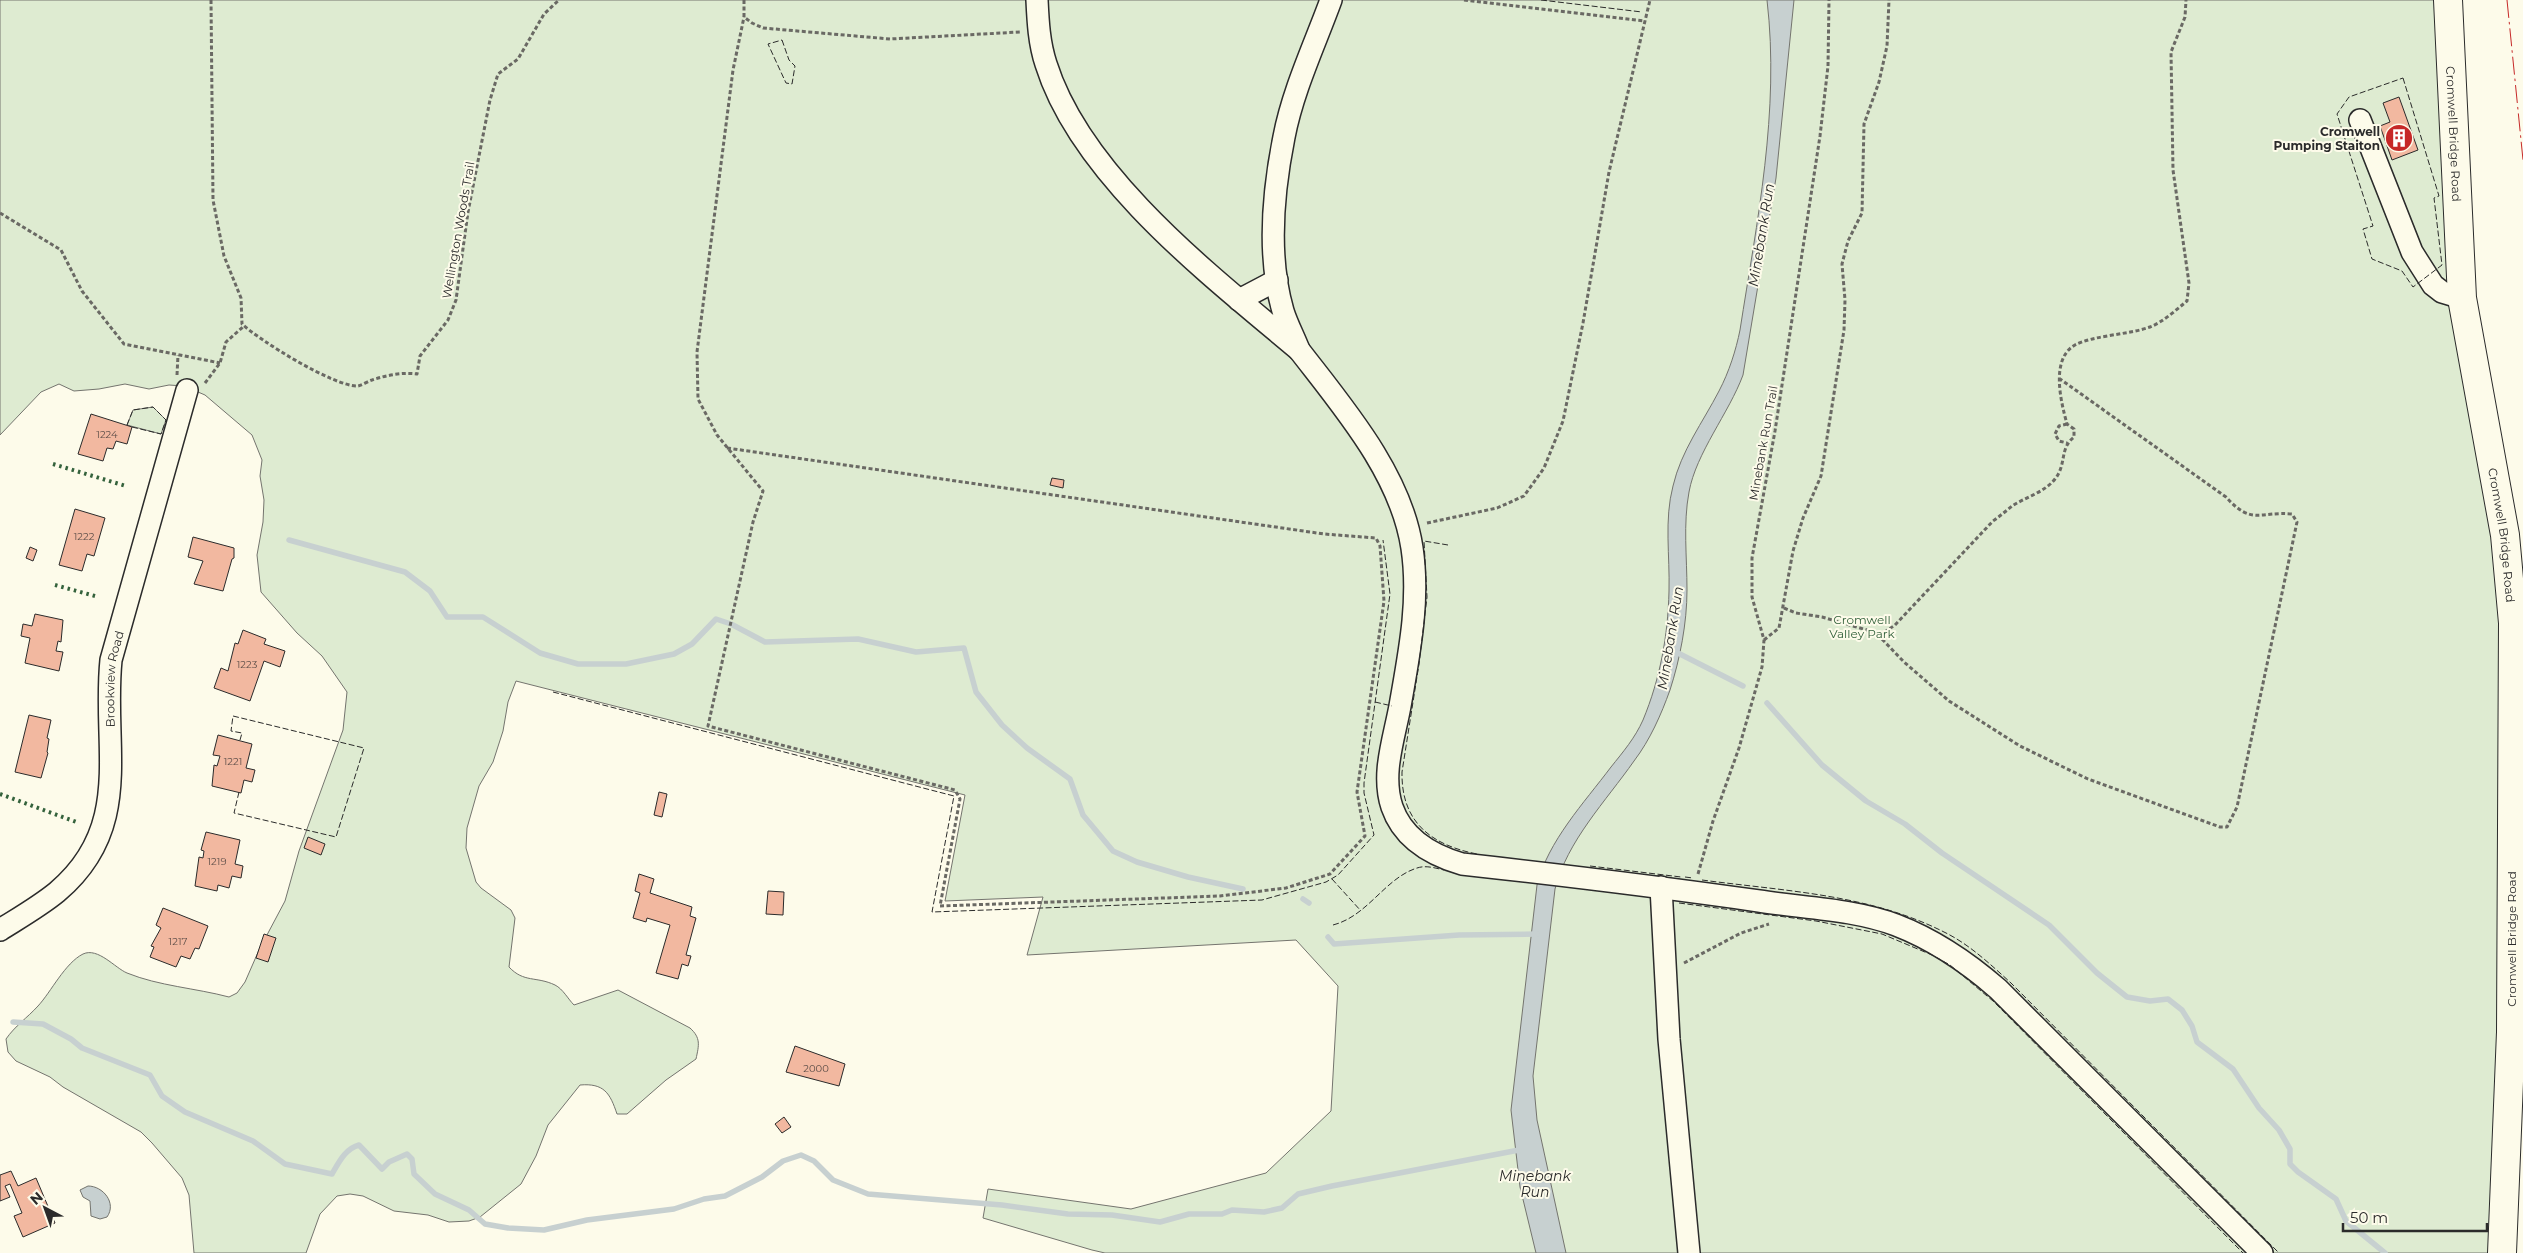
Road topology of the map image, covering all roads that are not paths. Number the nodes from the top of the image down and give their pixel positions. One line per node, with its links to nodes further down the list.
1 (1037, 0): 7 (street)
2 (1331, 0): 5 (street)
3 (2448, 0): 6 (main road, Cromwell Bridge Road)
4 (2360, 120): 6 (street)
5 (1277, 280): 7 (street); 8 (street)
6 (2462, 298): 14 (main road, Cromwell Bridge Road)
7 (1239, 300): 8 (street)
8 (1299, 350): 10 (street)
9 (186, 390): 11 (street, Brookview Road)
10 (1661, 888): 12 (street); 13 (street)
11 (0, 930)
12 (1689, 1253)
13 (2262, 1253)
14 (2502, 1253)

